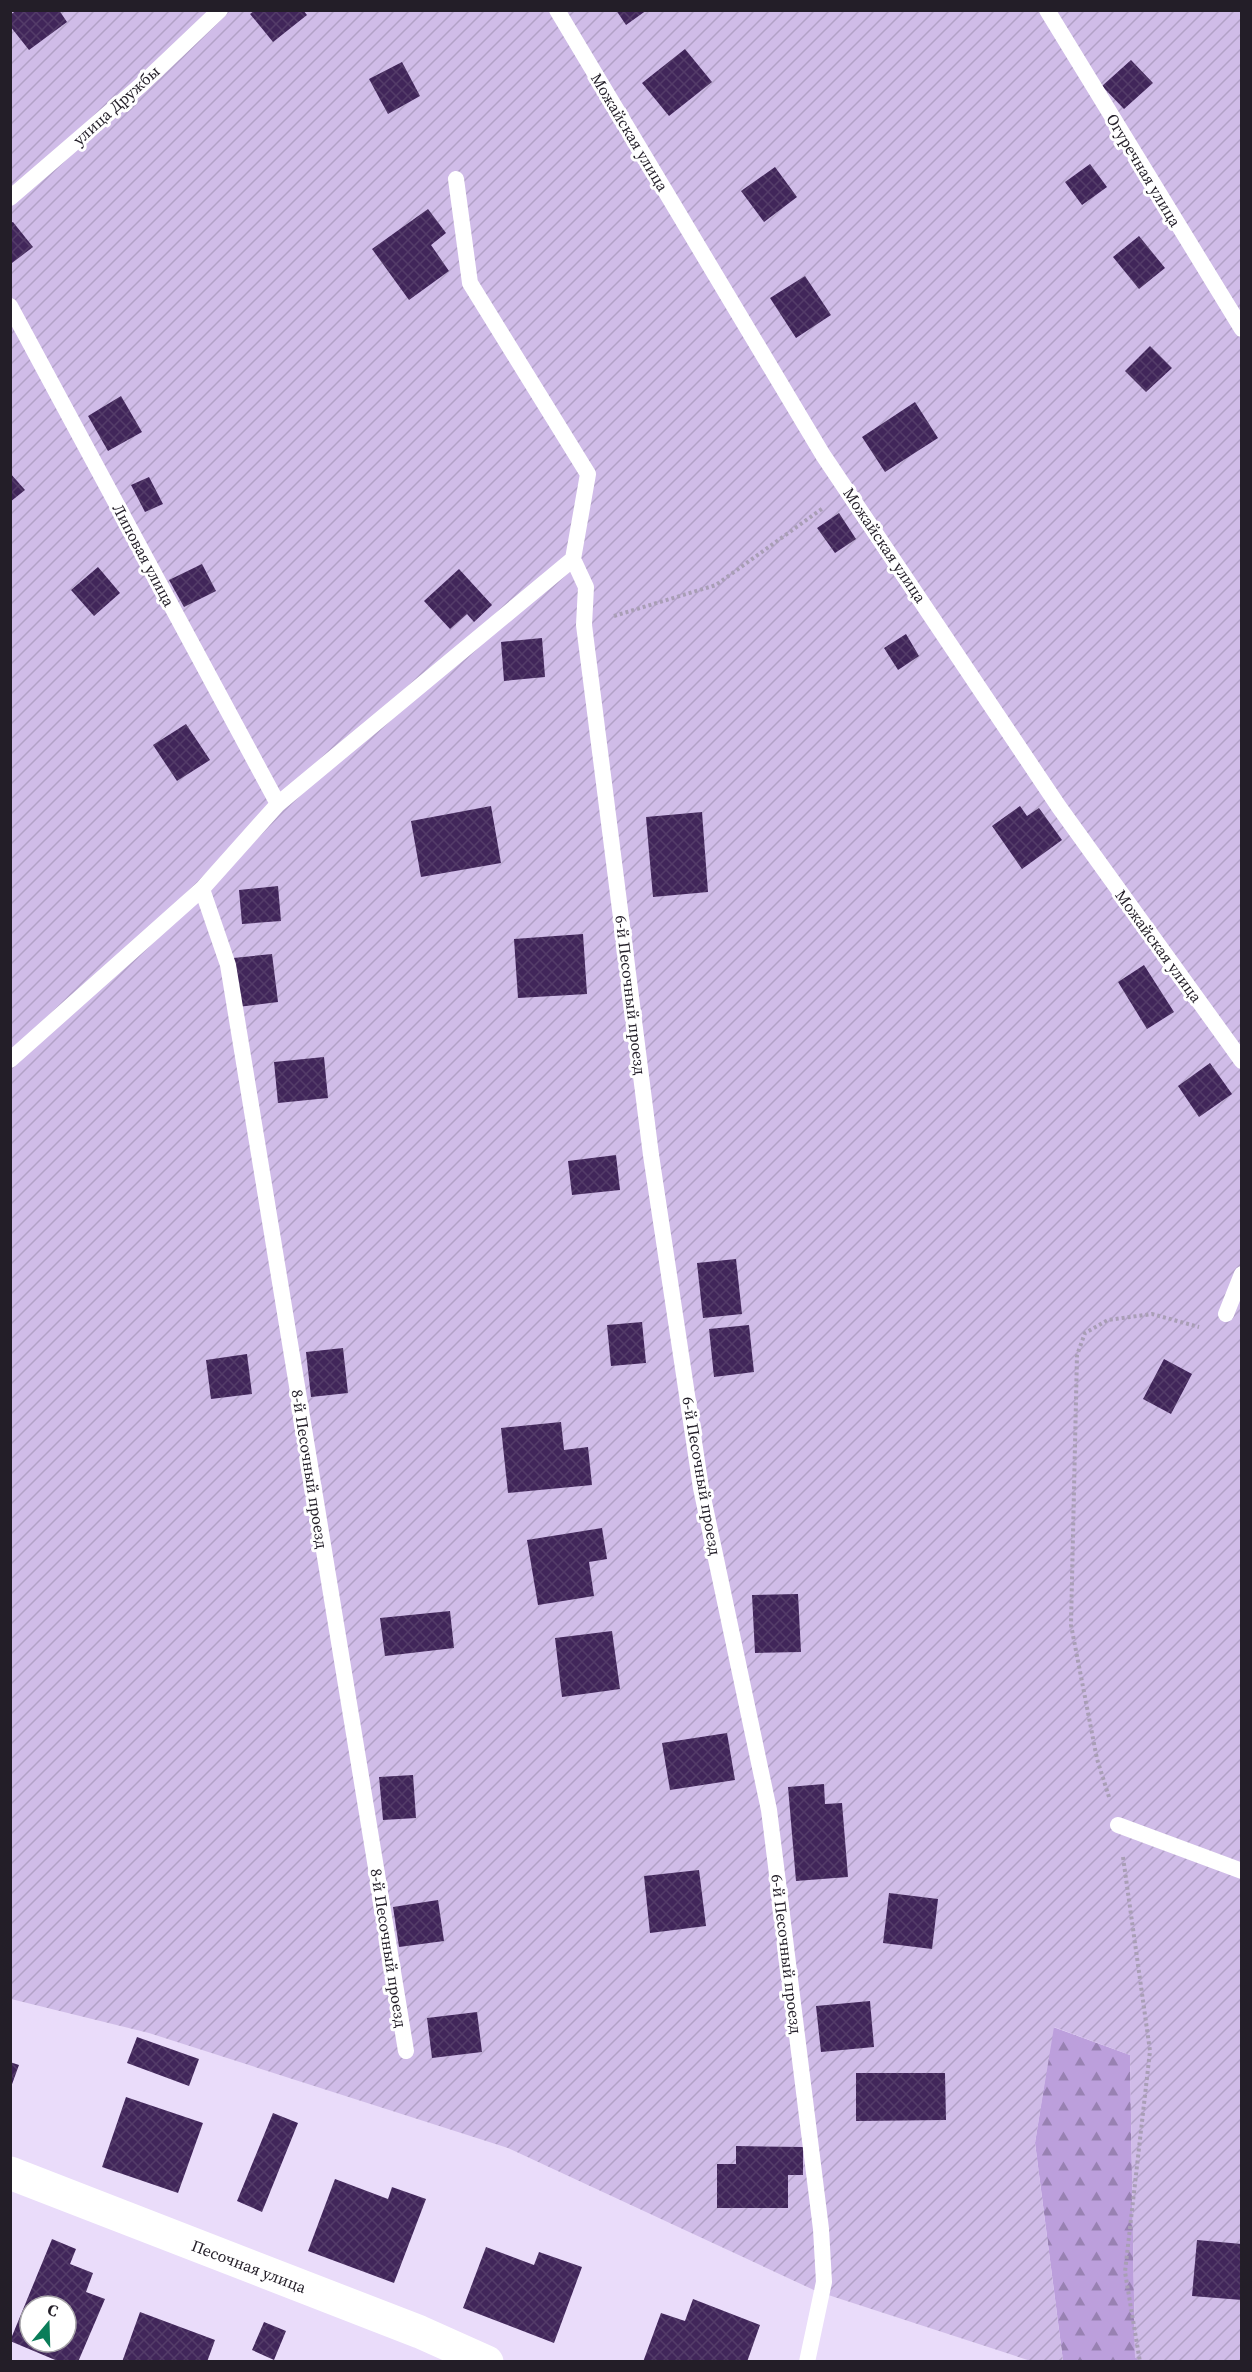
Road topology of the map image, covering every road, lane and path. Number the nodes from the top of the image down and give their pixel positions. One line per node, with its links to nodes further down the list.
1 (220, 10): 5 (lane, улица Дружбы)
2 (557, 10): 8 (lane, Можайская улица)
3 (1047, 10): 7 (lane, Огуречная улица)
4 (456, 179): 9 (lane)
5 (10, 198)
6 (10, 306): 11 (lane, Липовая улица)
7 (1242, 329)
8 (848, 490): 10 (path); 14 (lane, Можайская улица)
9 (573, 559): 10 (lane, 6-й Песочный проезд); 11 (lane)
10 (584, 625): 22 (lane, 6-й Песочный проезд)
11 (278, 804): 12 (lane)
12 (202, 889): 13 (lane); 19 (lane, 8-й Песочный проезд)
13 (10, 1060)
14 (1242, 1061)
15 (1242, 1274): 16 (lane)
16 (1226, 1314): 17 (path)
17 (1118, 1824): 18 (lane); 23 (path)
18 (1242, 1871)
19 (406, 2051)
20 (10, 2173): 21 (street, Песочная улица)
21 (487, 2361)
22 (807, 2361)
23 (1140, 2361)

